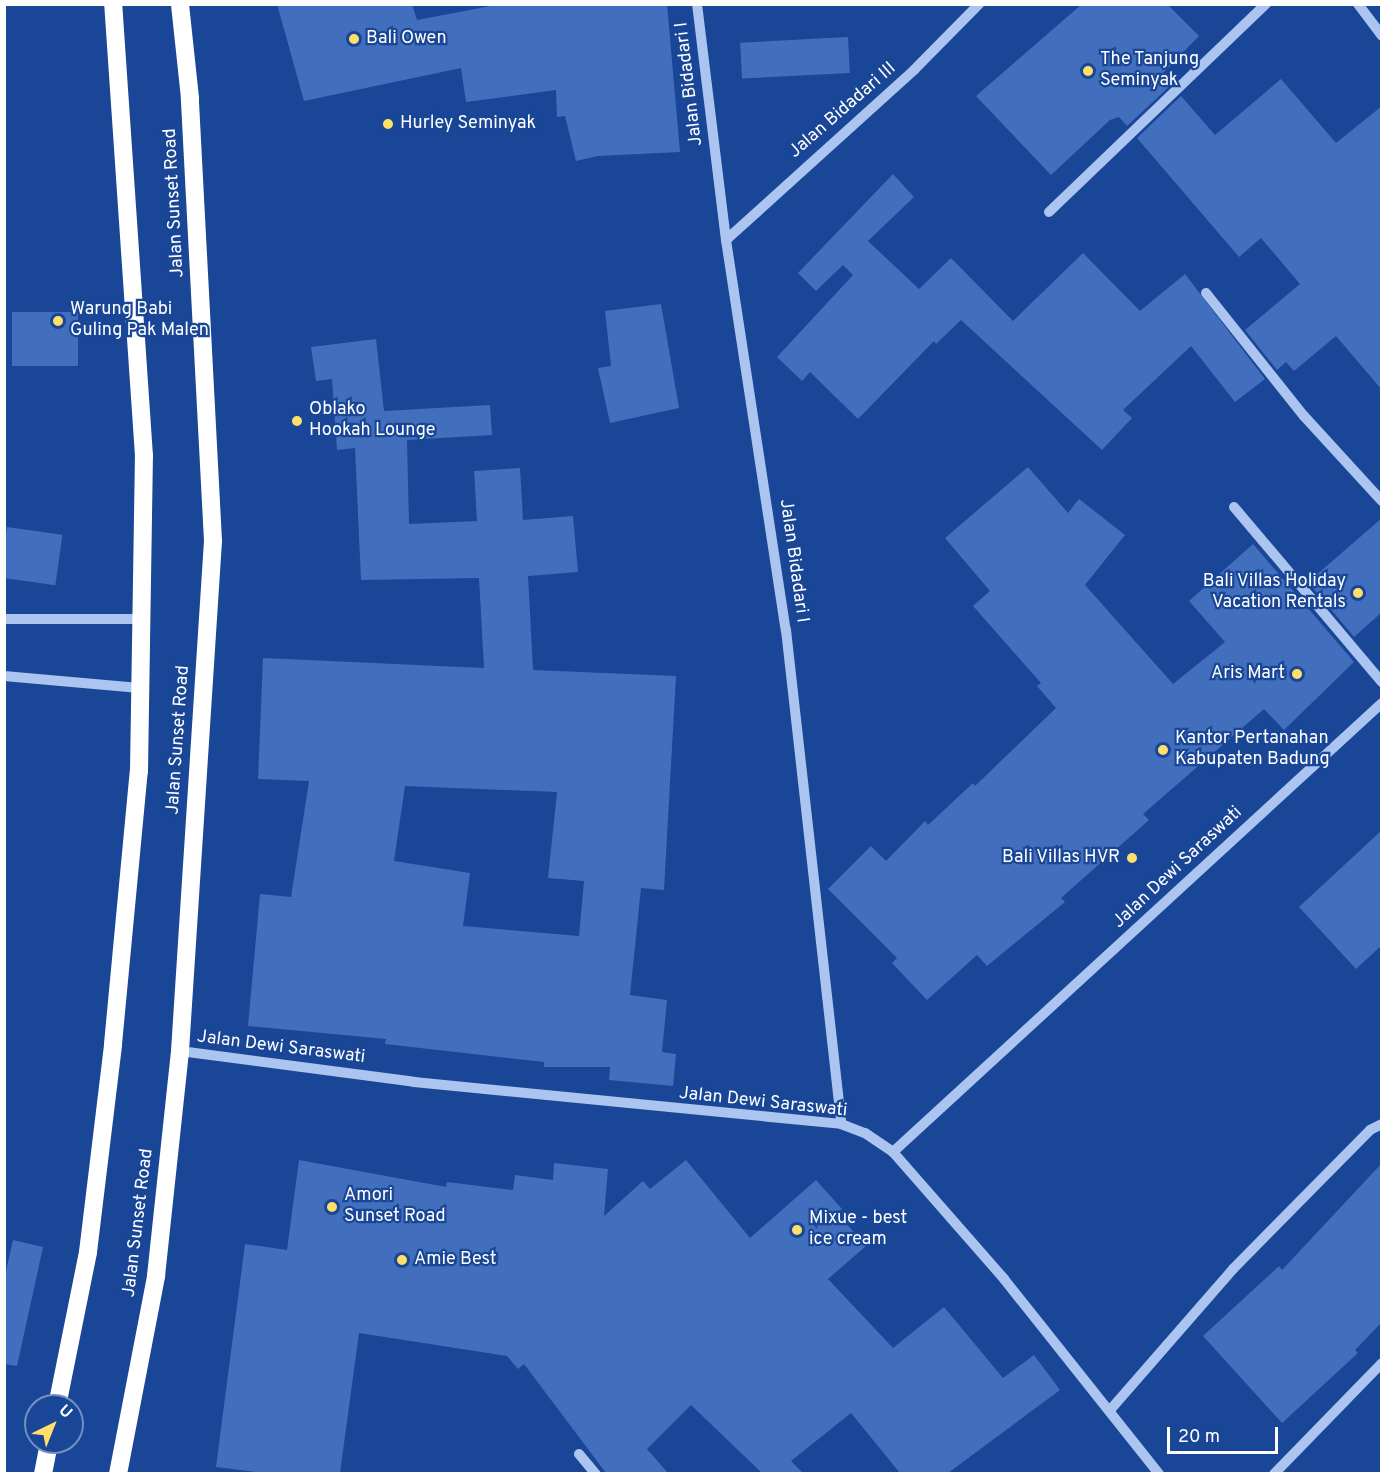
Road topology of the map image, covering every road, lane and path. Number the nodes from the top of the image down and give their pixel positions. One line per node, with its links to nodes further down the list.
1 (113, 4): 14 (highway)
2 (180, 4): 19 (highway, Jalan Sunset Road)
3 (698, 4): 9 (street, Jalan Bidadari I)
4 (979, 4): 9 (street, Jalan Bidadari III)
5 (1266, 4): 8 (street)
6 (1358, 4): 7 (street)
7 (1380, 30)
8 (1049, 212)
9 (726, 240): 20 (street, Jalan Bidadari I)
10 (1206, 293): 11 (street)
11 (1382, 501)
12 (1234, 507): 16 (street)
13 (4, 619): 14 (street)
14 (140, 619): 17 (highway)
15 (4, 676): 17 (street)
16 (1382, 682)
17 (140, 688): 24 (highway)
18 (1382, 703): 22 (street, Jalan Dewi Saraswati)
19 (180, 1051): 20 (street, Jalan Dewi Saraswati); 29 (highway, Jalan Sunset Road)
20 (840, 1124): 22 (street, Jalan Dewi Saraswati)
21 (1382, 1124): 25 (street)
22 (893, 1152): 25 (street)
23 (1382, 1363): 32 (street)
24 (59, 1394)
25 (1111, 1409): 31 (street)
26 (47, 1454): 28 (highway)
27 (579, 1454): 30 (street)
28 (43, 1473)
29 (118, 1473)
30 (596, 1473)
31 (1160, 1473)
32 (1274, 1473)

